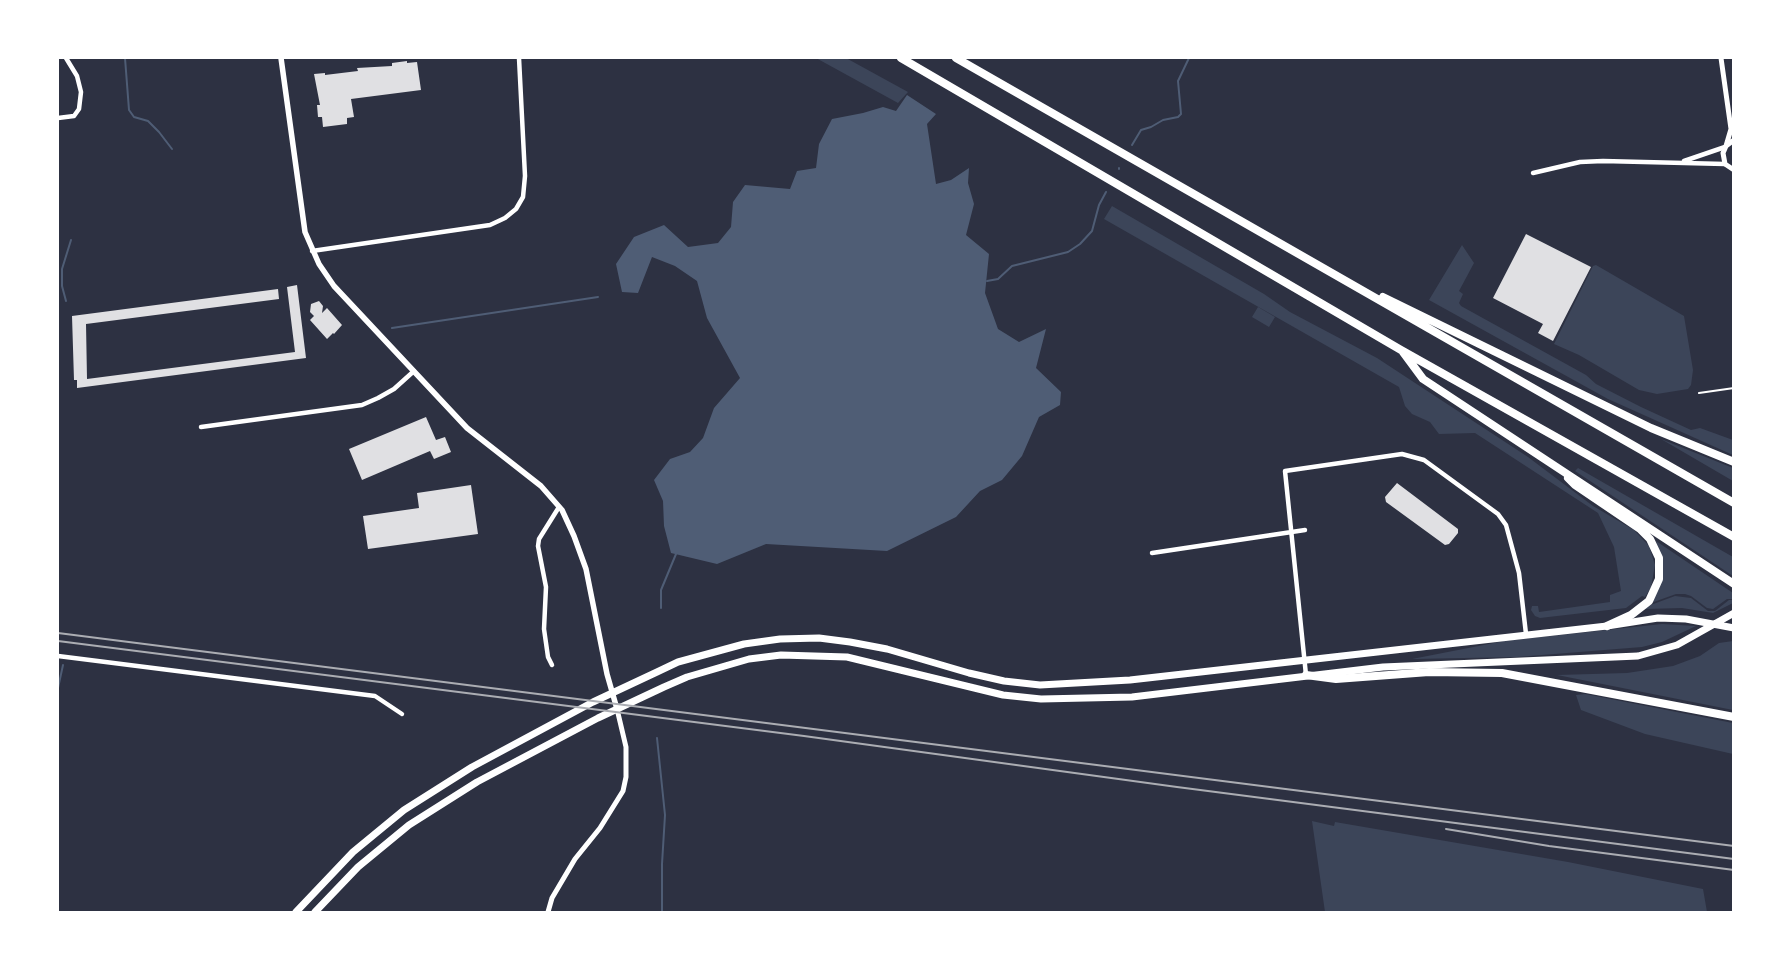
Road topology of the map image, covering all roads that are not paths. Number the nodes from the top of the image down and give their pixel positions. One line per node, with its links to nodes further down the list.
1 (66, 58): 9 (street)
2 (281, 58): 16 (main road)
3 (520, 58): 16 (street)
4 (901, 58): 18 (highway)
5 (956, 58): 17 (highway)
6 (1722, 58): 7 (street)
7 (1728, 103): 8 (street); 11 (street)
8 (1734, 117)
9 (58, 118)
10 (1734, 140): 11 (street)
11 (1725, 147): 12 (street); 13 (street)
12 (1678, 162): 13 (street); 15 (street)
13 (1725, 164): 14 (street)
14 (1734, 170)
15 (1533, 174)
16 (312, 250): 19 (main road)
17 (1313, 263): 23 (highway); 25 (highway)
18 (1401, 350): 24 (highway); 29 (highway)
19 (414, 371): 22 (street); 26 (main road)
20 (1734, 388): 21 (lane)
21 (1699, 393)
22 (201, 427)
23 (1734, 462)
24 (1560, 470): 31 (highway); 34 (highway)
25 (1734, 503)
26 (559, 507): 39 (street); 41 (main road)
27 (1305, 530): 28 (street)
28 (1292, 532): 30 (street); 36 (street); 38 (street)
29 (1734, 537)
30 (1152, 553)
31 (1734, 584)
32 (1734, 613): 33 (highway)
33 (1715, 624): 34 (highway); 35 (highway); 40 (highway)
34 (1607, 626): 36 (highway)
35 (1734, 628)
36 (1526, 634): 38 (highway)
37 (58, 656): 43 (street)
38 (1304, 659): 40 (street); 41 (highway)
39 (552, 666)
40 (1306, 675): 42 (highway); 44 (highway)
41 (612, 693): 42 (main road); 45 (highway)
42 (616, 709): 46 (highway); 47 (street)
43 (402, 714)
44 (1734, 717)
45 (296, 912)
46 (315, 912)
47 (548, 912)

